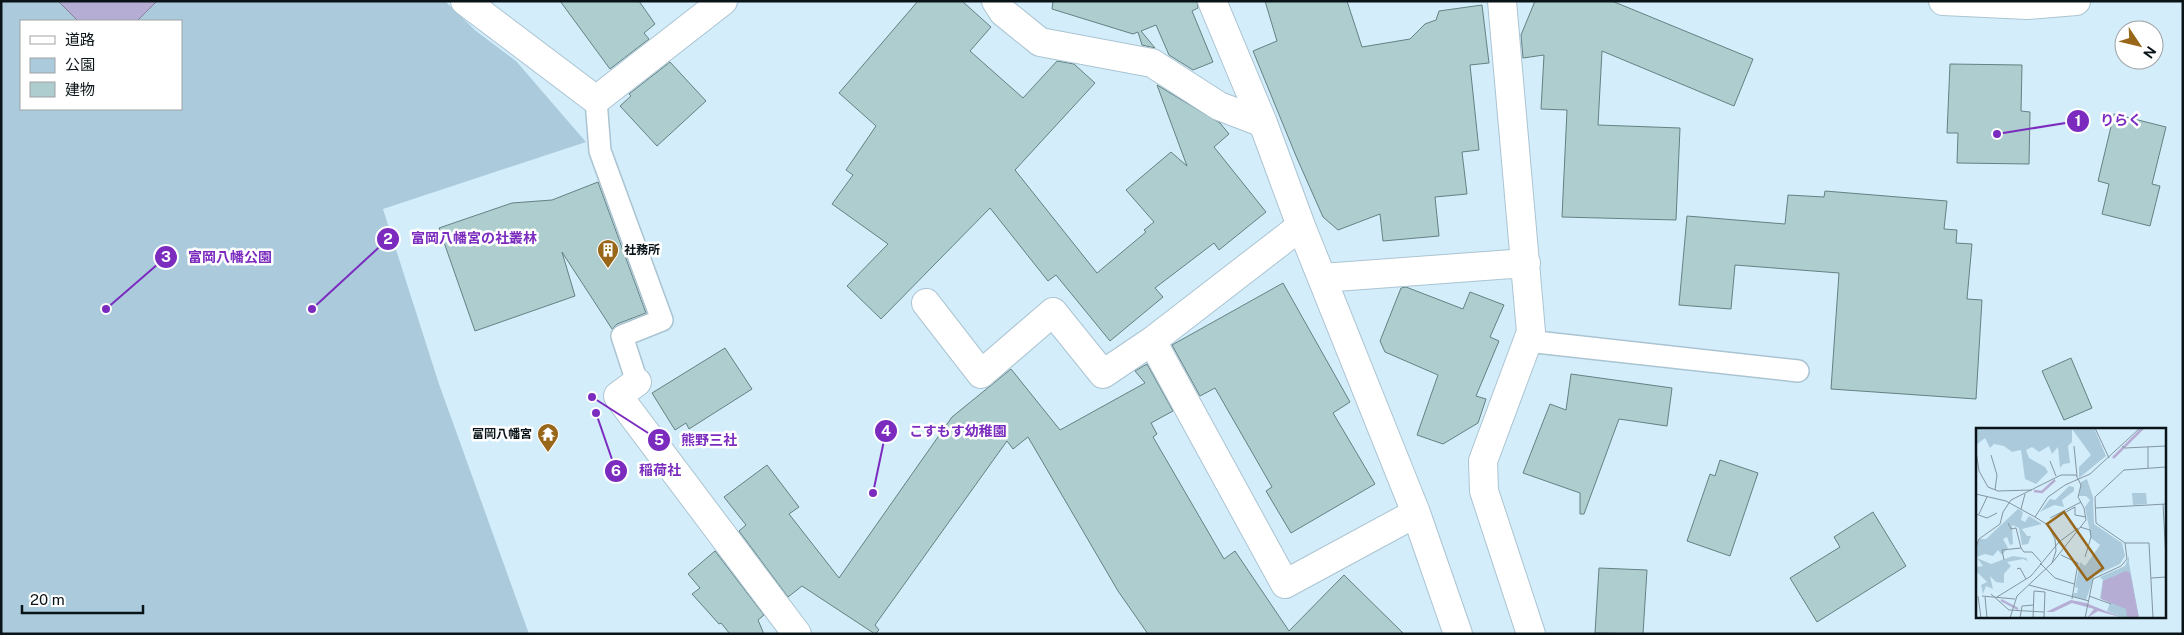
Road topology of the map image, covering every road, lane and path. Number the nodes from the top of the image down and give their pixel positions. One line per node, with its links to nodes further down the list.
1 (465, 1): 8 (main road)
2 (723, 1): 8 (main road)
3 (996, 1): 9 (main road)
4 (1212, 1): 9 (main road)
5 (1502, 1): 11 (main road)
6 (1943, 1): 7 (main road)
7 (2076, 1)
8 (596, 100): 17 (lane)
9 (1263, 123): 10 (main road)
10 (1301, 226): 12 (main road); 14 (main road)
11 (1526, 263): 12 (main road); 15 (main road)
12 (1322, 278): 18 (main road)
13 (926, 303): 14 (main road)
14 (1152, 341): 18 (main road)
15 (1527, 341): 16 (lane); 21 (main road)
16 (1798, 371)
17 (636, 382): 19 (main road)
18 (1416, 513): 20 (main road)
19 (797, 634)
20 (1458, 634)
21 (1531, 634)

